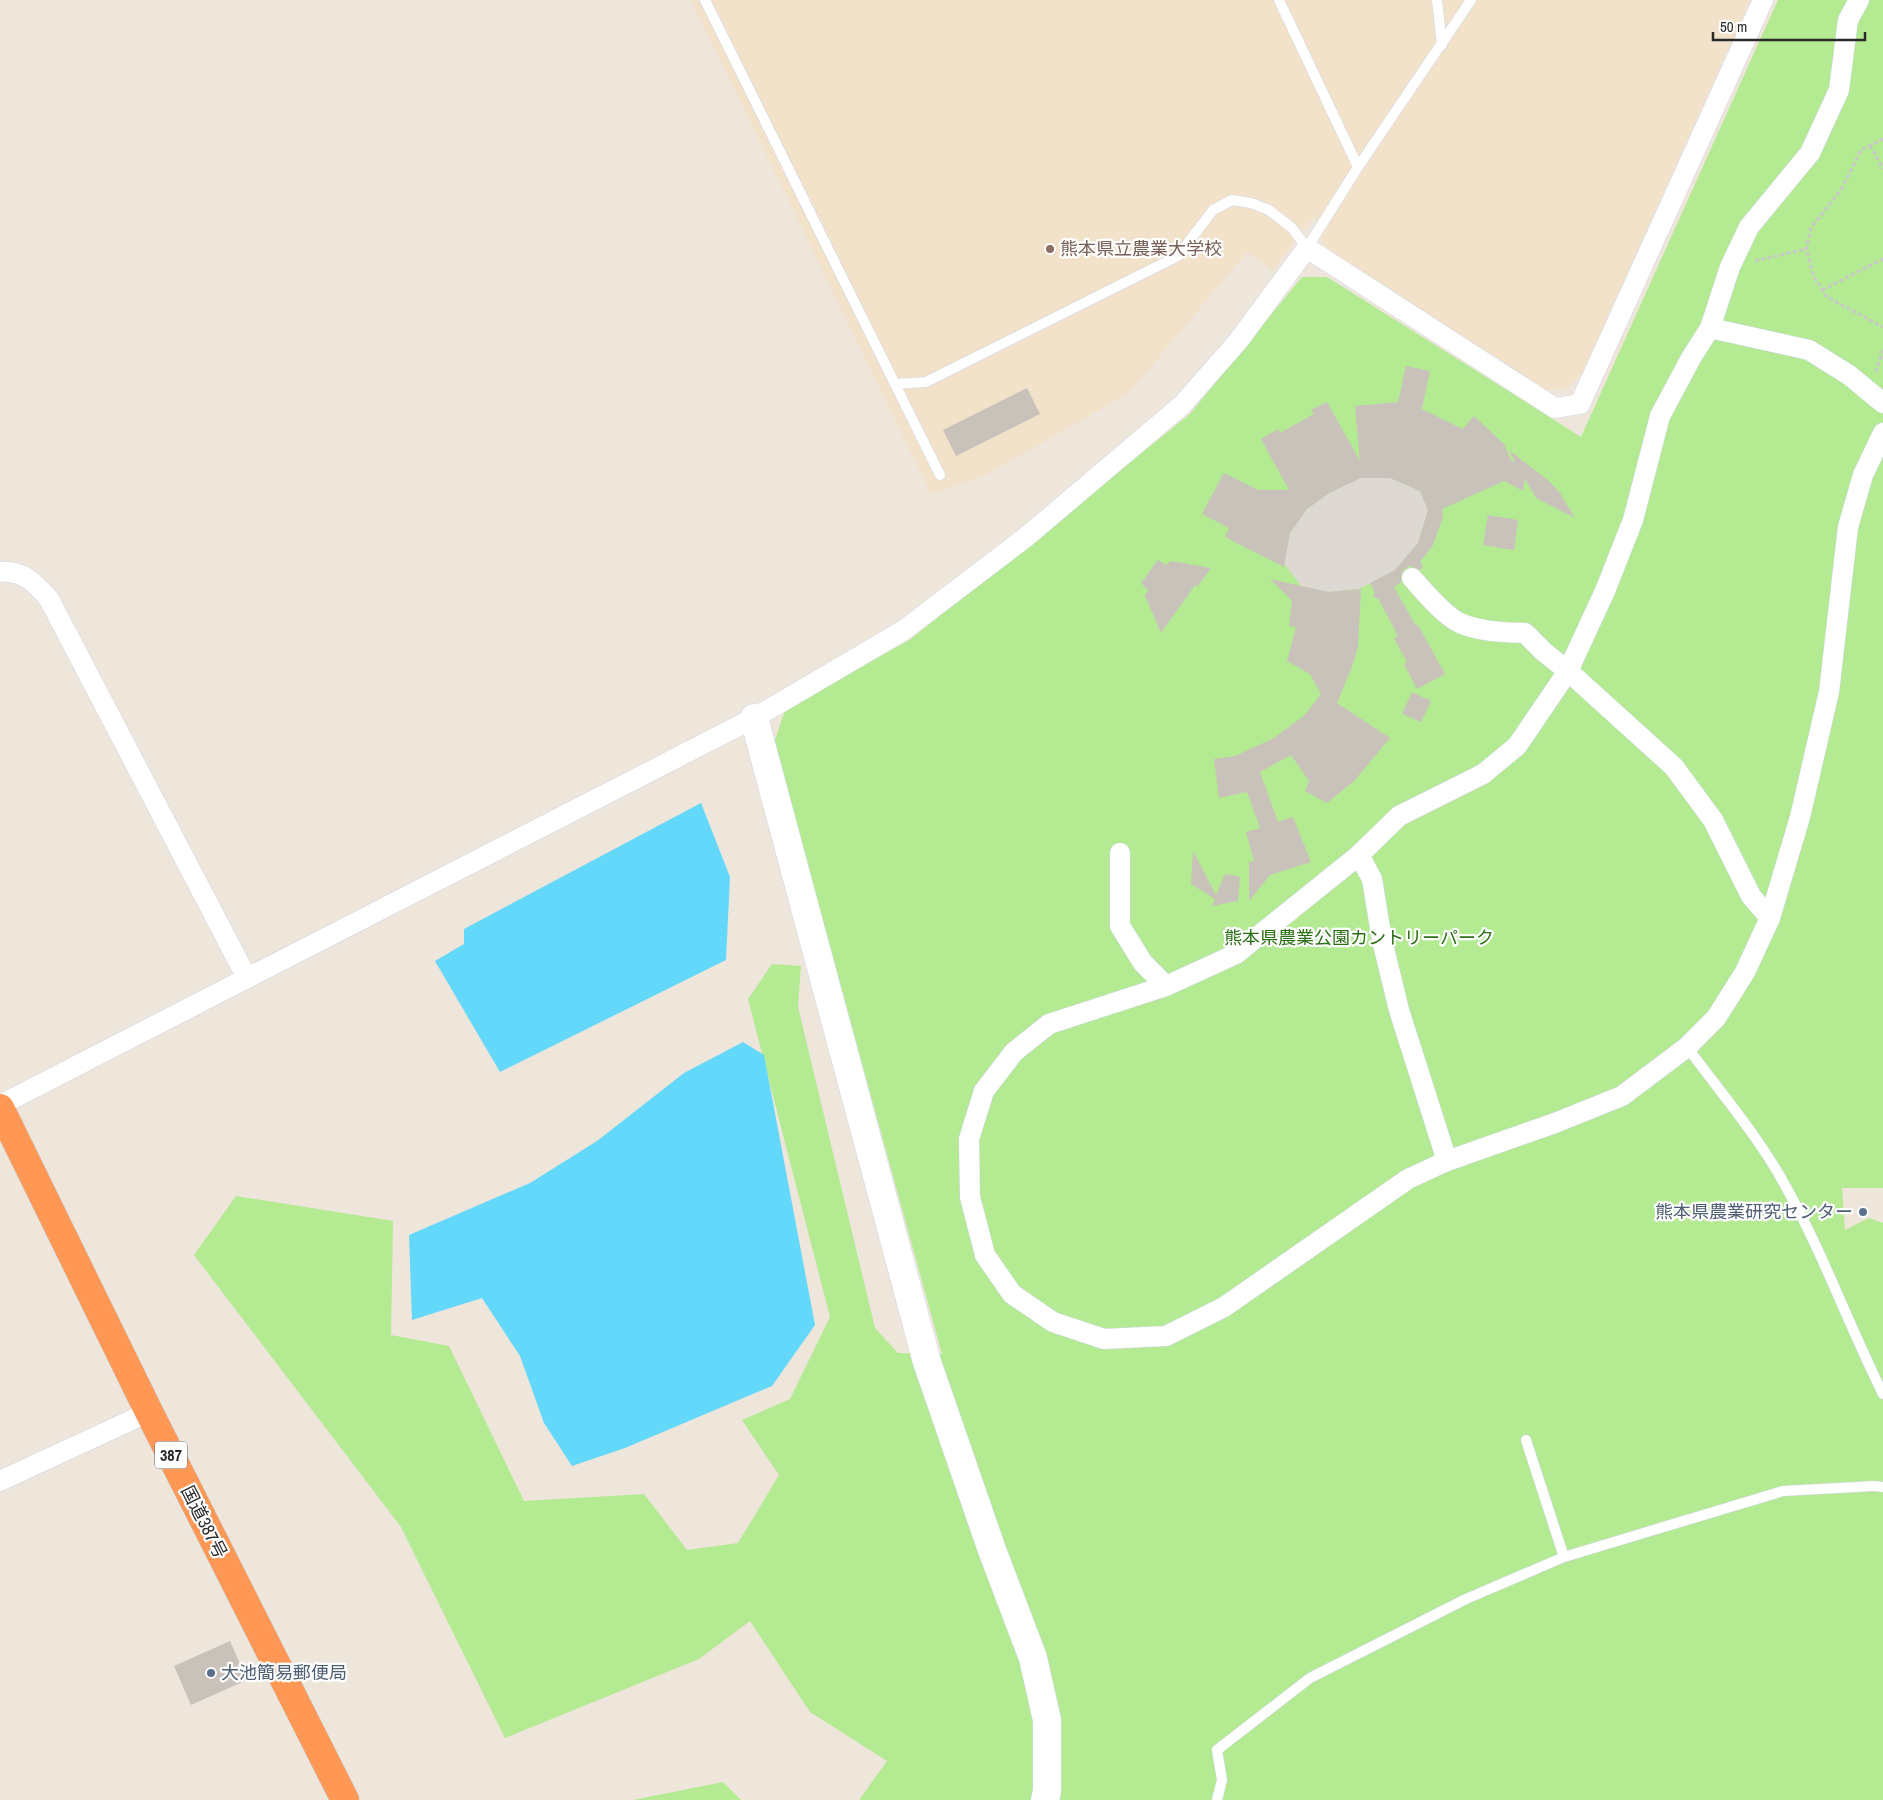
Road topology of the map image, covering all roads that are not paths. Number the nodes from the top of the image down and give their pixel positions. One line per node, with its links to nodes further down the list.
1 (705, 0): 11 (lane)
2 (1280, 0): 8 (lane)
3 (1437, 0): 7 (lane)
4 (1472, 0): 7 (lane)
5 (1763, 0): 9 (street)
6 (1859, 0): 10 (street)
7 (1442, 44): 8 (lane)
8 (1358, 166): 9 (lane)
9 (1306, 248): 11 (lane); 18 (street)
10 (1710, 328): 12 (street); 17 (street)
11 (895, 384): 14 (lane)
12 (1883, 403)
13 (1883, 433): 21 (street)
14 (940, 476)
15 (0, 572): 22 (street)
16 (1412, 578): 17 (street)
17 (1568, 671): 20 (street); 21 (street)
18 (754, 718): 22 (street); 34 (street)
19 (1120, 853): 23 (street)
20 (1359, 855): 23 (street); 26 (street)
21 (1770, 918): 24 (street)
22 (246, 978): 25 (street)
23 (1166, 986): 26 (street)
24 (1687, 1047): 26 (street); 27 (lane)
25 (0, 1107): 28 (highway, 国道387号 / 387)
26 (1447, 1161)
27 (1883, 1394)
28 (149, 1412): 30 (street); 33 (highway, 国道387号 / 387)
29 (1526, 1440): 32 (lane)
30 (0, 1481)
31 (1883, 1487): 32 (lane)
32 (1564, 1557): 35 (lane)
33 (345, 1800)
34 (1045, 1800)
35 (1217, 1800)

